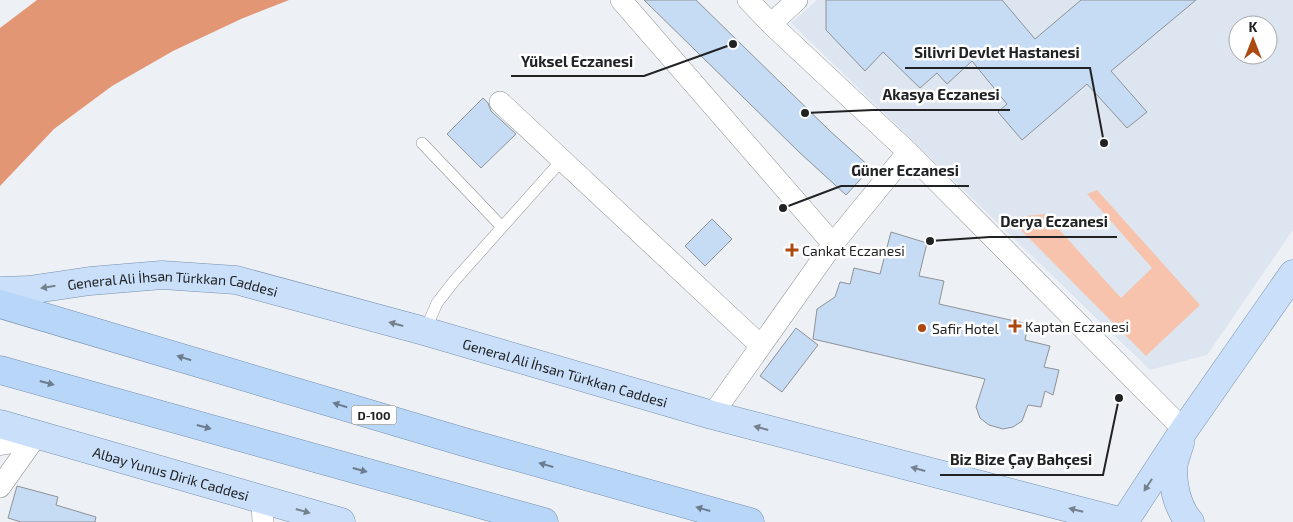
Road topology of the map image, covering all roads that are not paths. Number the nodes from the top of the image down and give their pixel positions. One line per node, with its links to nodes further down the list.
1 (621, 0): 10 (street)
2 (748, 0): 4 (street)
3 (797, 0): 4 (street)
4 (771, 24): 7 (street)
5 (500, 102): 8 (street)
6 (422, 143): 9 (lane)
7 (908, 152): 10 (street); 19 (street)
8 (562, 160): 9 (lane); 15 (street)
9 (502, 227): 14 (lane)
10 (833, 244): 15 (street)
11 (1293, 274): 19 (main road)
12 (0, 291): 14 (main road, General Ali İhsan Türkkan Caddesi, one-way to 12)
13 (0, 304): 27 (highway, D-100, one-way to 13)
14 (424, 332): 17 (main road, General Ali İhsan Türkkan Caddesi)
15 (760, 345): 17 (street)
16 (0, 370): 26 (highway, one-way to 26)
17 (712, 415): 23 (main road, General Ali İhsan Türkkan Caddesi, one-way to 17)
18 (0, 424): 20 (main road, Albay Yunus Dirik Caddesi)
19 (1184, 430): 29 (main road, one-way to 29); 30 (main road)
20 (37, 435): 21 (main road); 22 (street); 24 (main road, Albay Yunus Dirik Caddesi)
21 (4, 446)
22 (0, 487)
23 (998, 490): 28 (main road); 29 (main road, General Ali İhsan Türkkan Caddesi, one-way to 23)
24 (263, 511): 25 (main road, Albay Yunus Dirik Caddesi, one-way to 25)
25 (337, 522)
26 (544, 522)
27 (750, 522)
28 (1030, 522)
29 (1123, 522)
30 (1190, 522)

